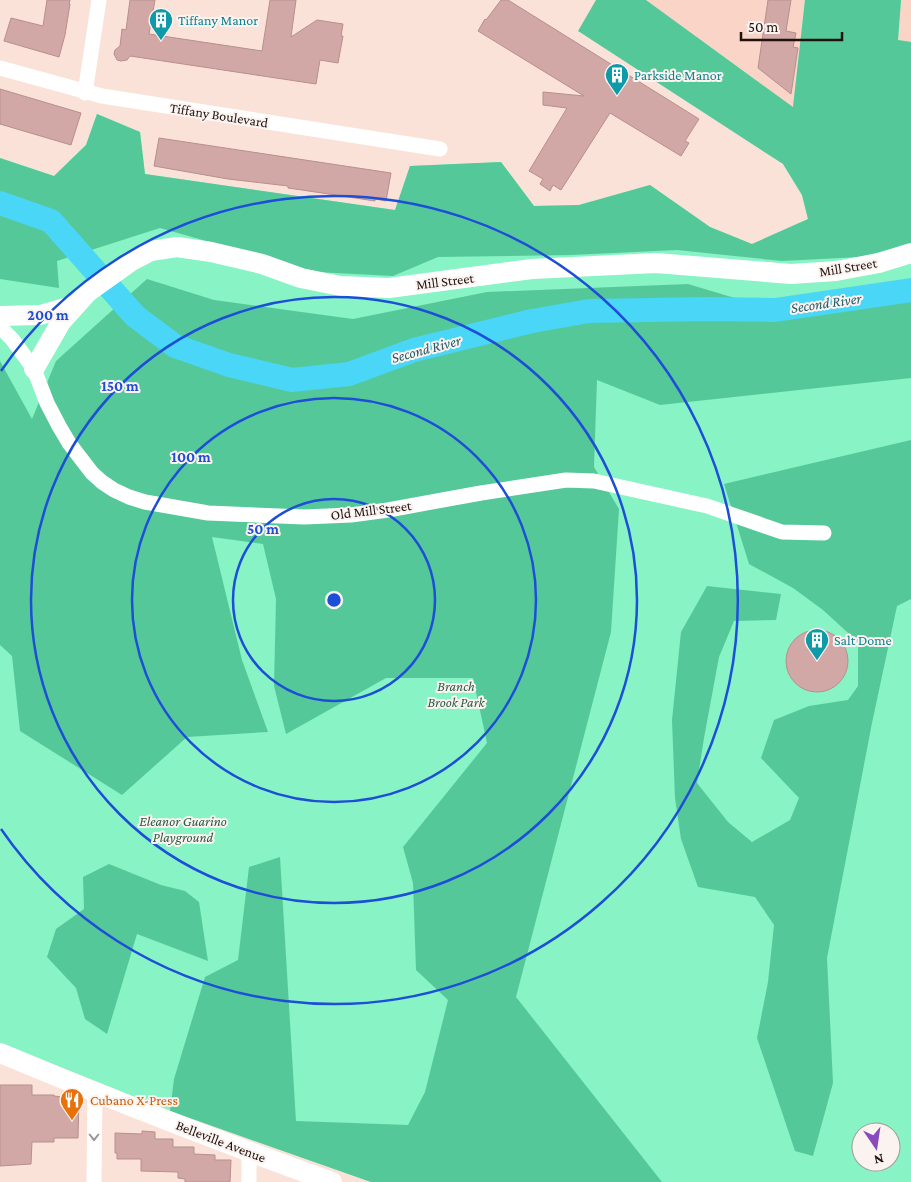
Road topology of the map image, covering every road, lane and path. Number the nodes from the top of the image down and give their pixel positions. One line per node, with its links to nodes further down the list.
1 (99, 0): 3 (street)
2 (0, 68): 3 (street, Tiffany Boulevard)
3 (85, 93): 4 (street, Tiffany Boulevard)
4 (440, 149)
5 (911, 252): 6 (street, Mill Street)
6 (77, 304): 7 (street, Mill Street); 9 (street)
7 (0, 316)
8 (0, 327): 9 (street, Old Mill Street)
9 (34, 369): 10 (street, Old Mill Street)
10 (824, 533)
11 (0, 1053): 12 (street, Belleville Avenue)
12 (95, 1092): 13 (street, Belleville Avenue); 14 (street, one-way to 14)
13 (249, 1152): 15 (street); 16 (street, Belleville Avenue)
14 (94, 1182)
15 (248, 1182)
16 (332, 1182)

